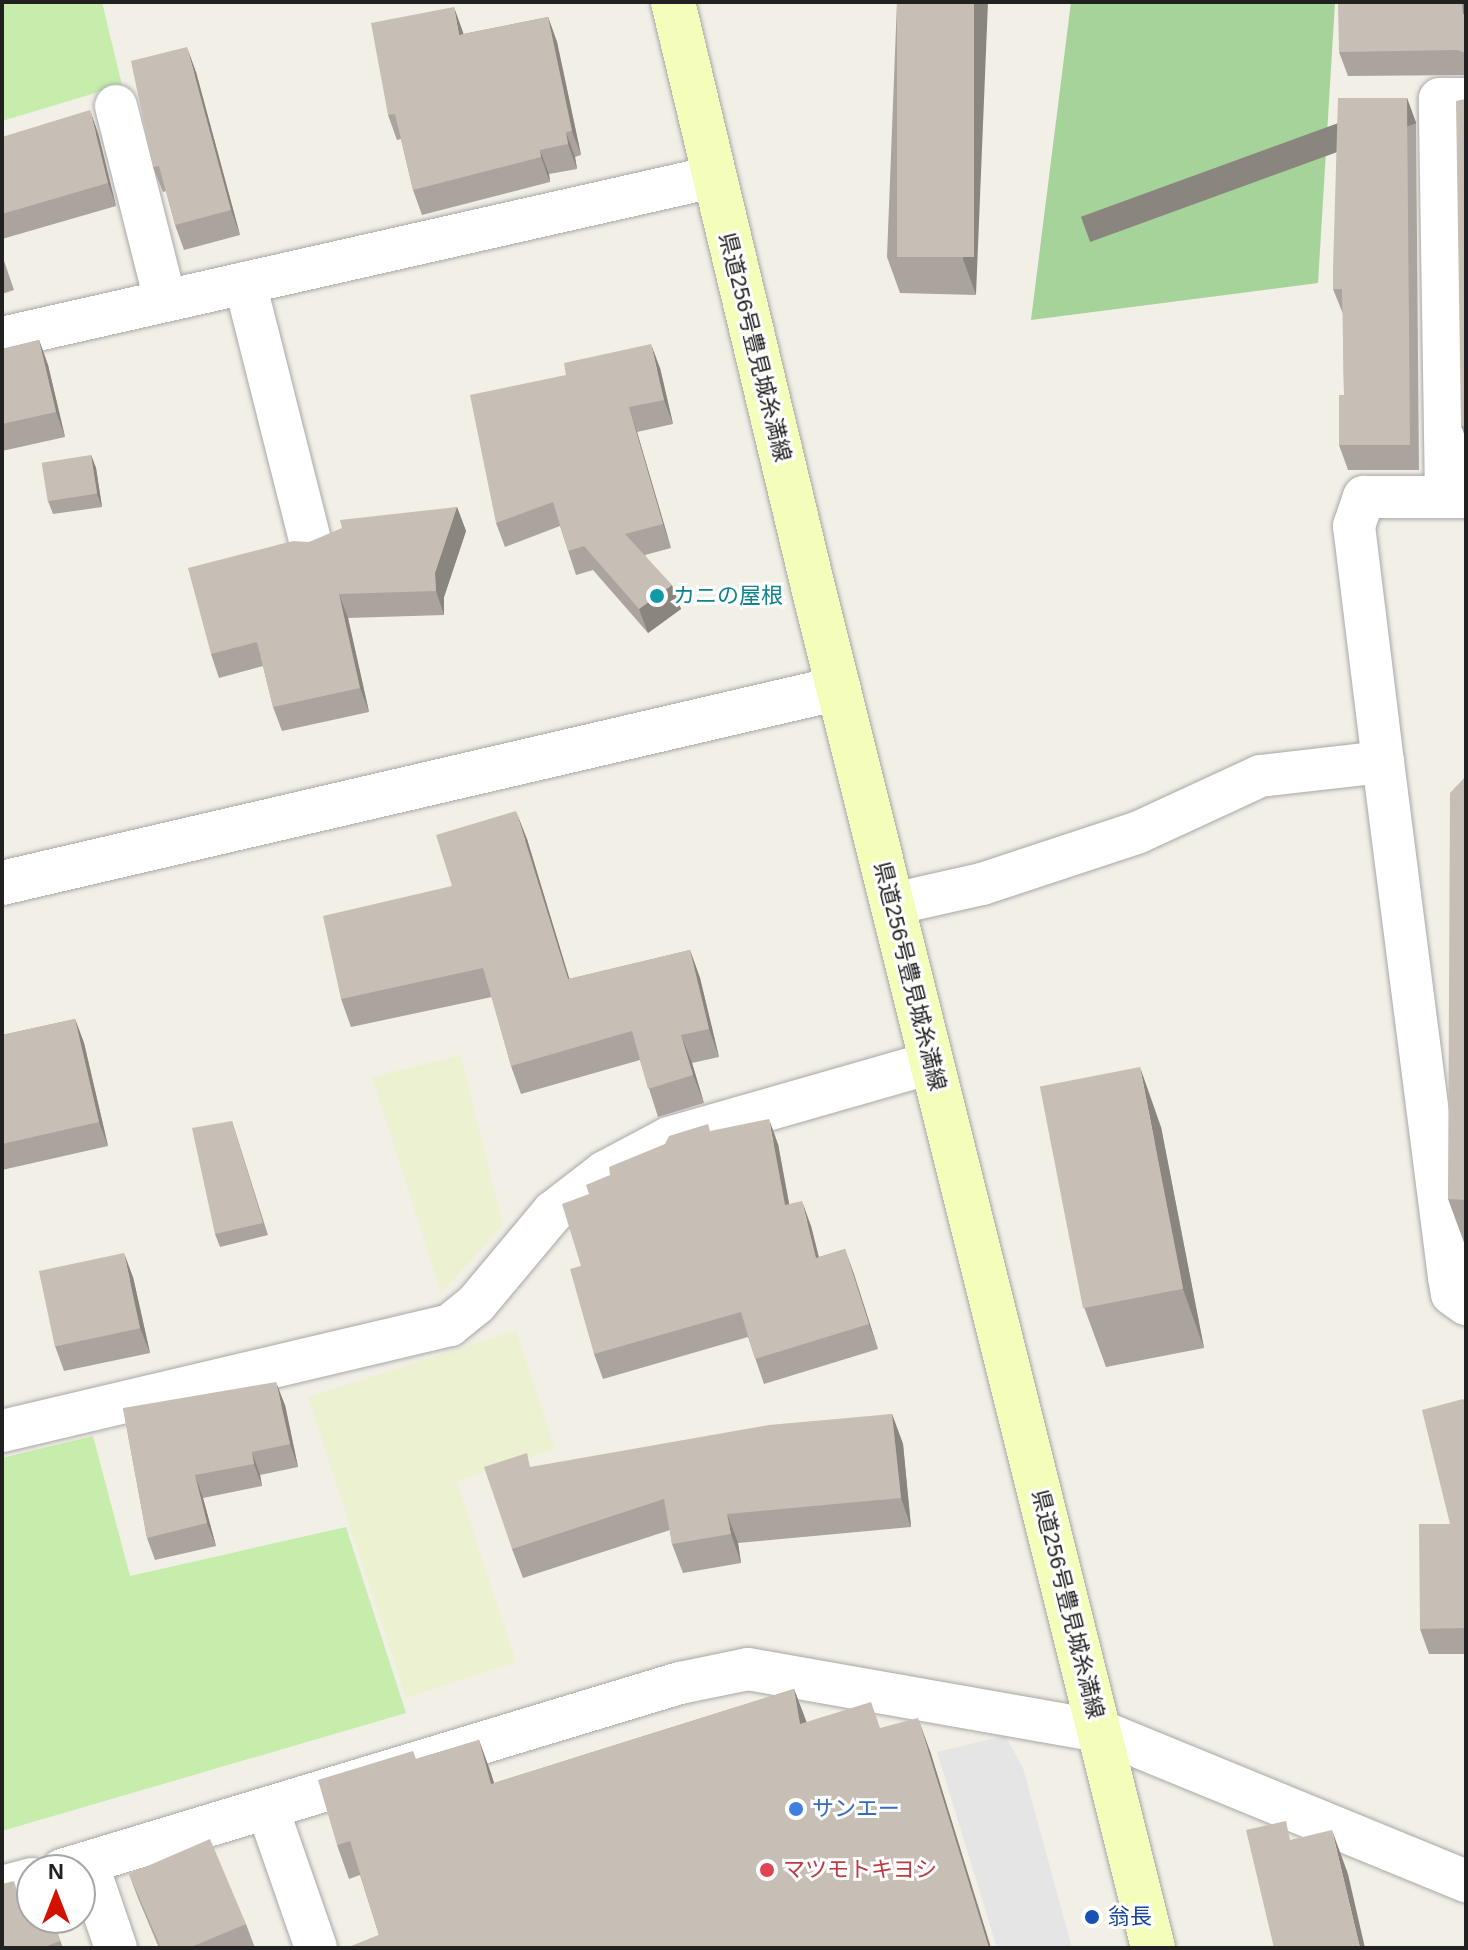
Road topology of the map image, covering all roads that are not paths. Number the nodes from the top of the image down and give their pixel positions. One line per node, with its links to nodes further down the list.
1 (673, 2): 5 (main road, 県道256号豊見城糸満線)
2 (1395, 99): 3 (street)
3 (1453, 99): 9 (street)
4 (116, 106): 7 (street)
5 (713, 177): 6 (street); 11 (main road, 県道256号豊見城糸満線)
6 (245, 283): 7 (street); 10 (street)
7 (165, 300): 8 (street)
8 (2, 338)
9 (1456, 497): 12 (street)
10 (311, 543)
11 (839, 688): 13 (street); 14 (main road, 県道256号豊見城糸満線)
12 (1383, 762): 14 (street); 16 (street)
13 (2, 883)
14 (893, 904): 15 (main road, 県道256号豊見城糸満線)
15 (931, 1063): 17 (street); 18 (main road, 県道256号豊見城糸満線)
16 (1466, 1304)
17 (2, 1431)
18 (1100, 1731): 19 (street); 21 (street); 25 (main road, 県道256号豊見城糸満線)
19 (268, 1810): 20 (street); 24 (street)
20 (96, 1860)
21 (1466, 1881)
22 (96, 1908): 23 (street)
23 (116, 1948)
24 (316, 1948)
25 (1153, 1948)

